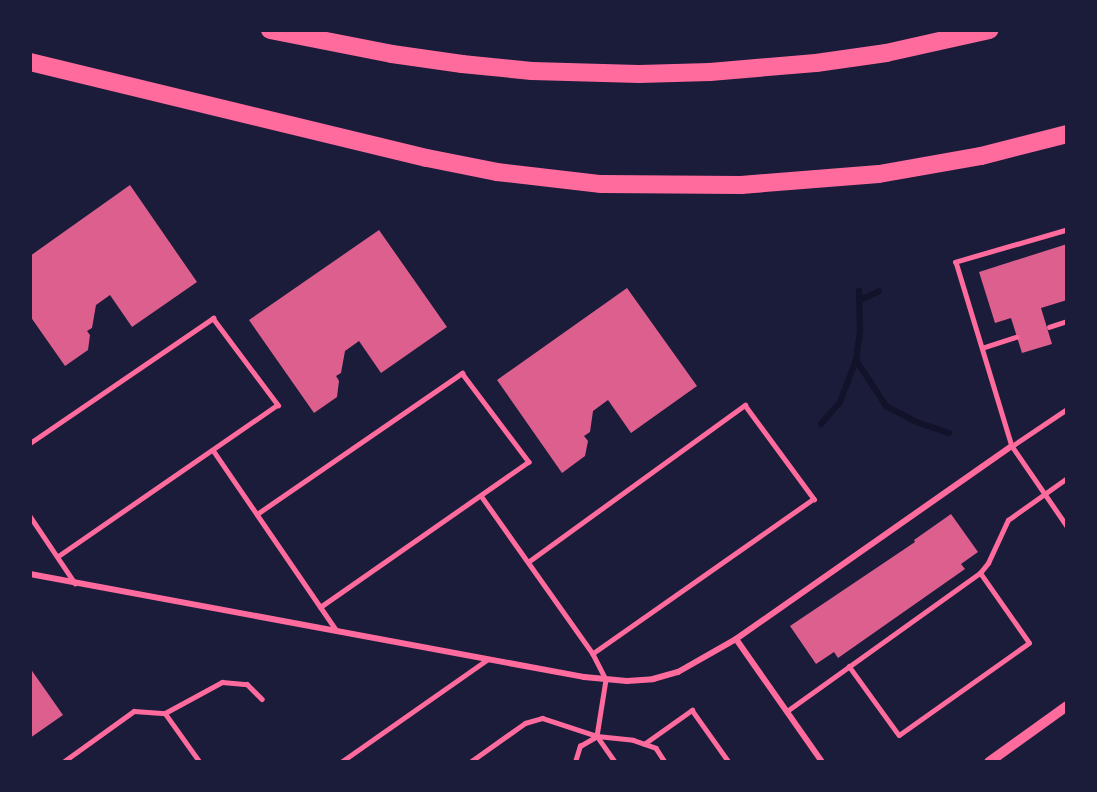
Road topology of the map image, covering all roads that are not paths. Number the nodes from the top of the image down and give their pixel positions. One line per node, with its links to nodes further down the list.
1 (270, 30): 2 (highway)
2 (989, 30)
3 (30, 50): 5 (highway)
4 (30, 62): 5 (highway)
5 (159, 93): 6 (highway)
6 (1067, 134)
7 (1067, 230): 11 (lane)
8 (1067, 321): 9 (lane)
9 (1049, 327)
10 (1016, 337): 11 (lane)
11 (982, 348): 14 (lane)
12 (1067, 409): 14 (lane)
13 (30, 443): 15 (lane)
14 (1012, 446): 17 (lane); 29 (street)
15 (213, 450): 19 (lane); 22 (lane)
16 (1067, 478): 17 (lane)
17 (1044, 494): 21 (lane); 24 (lane)
18 (482, 497): 19 (lane); 23 (lane); 27 (lane)
19 (257, 514): 27 (lane)
20 (30, 516): 22 (lane)
21 (1067, 526)
22 (58, 557): 26 (lane)
23 (528, 562): 30 (lane); 30 (lane)
24 (980, 573): 32 (lane); 32 (lane)
25 (30, 574): 26 (street)
26 (75, 583): 28 (street)
27 (321, 607): 28 (lane)
28 (336, 631): 31 (street)
29 (736, 639): 33 (street); 36 (street)
30 (594, 654): 33 (lane)
31 (488, 659): 33 (street); 42 (lane)
32 (849, 666): 36 (lane)
33 (606, 680): 38 (lane)
34 (262, 699): 37 (lane)
35 (1067, 706): 49 (street)
36 (787, 711): 48 (street)
37 (165, 713): 40 (lane); 41 (lane)
38 (597, 736): 39 (lane); 43 (lane); 44 (lane); 45 (lane)
39 (644, 744): 46 (lane); 47 (lane)
40 (63, 762)
41 (200, 762)
42 (341, 762)
43 (470, 762)
44 (575, 762)
45 (615, 762)
46 (666, 762)
47 (729, 762)
48 (822, 762)
49 (989, 762)

